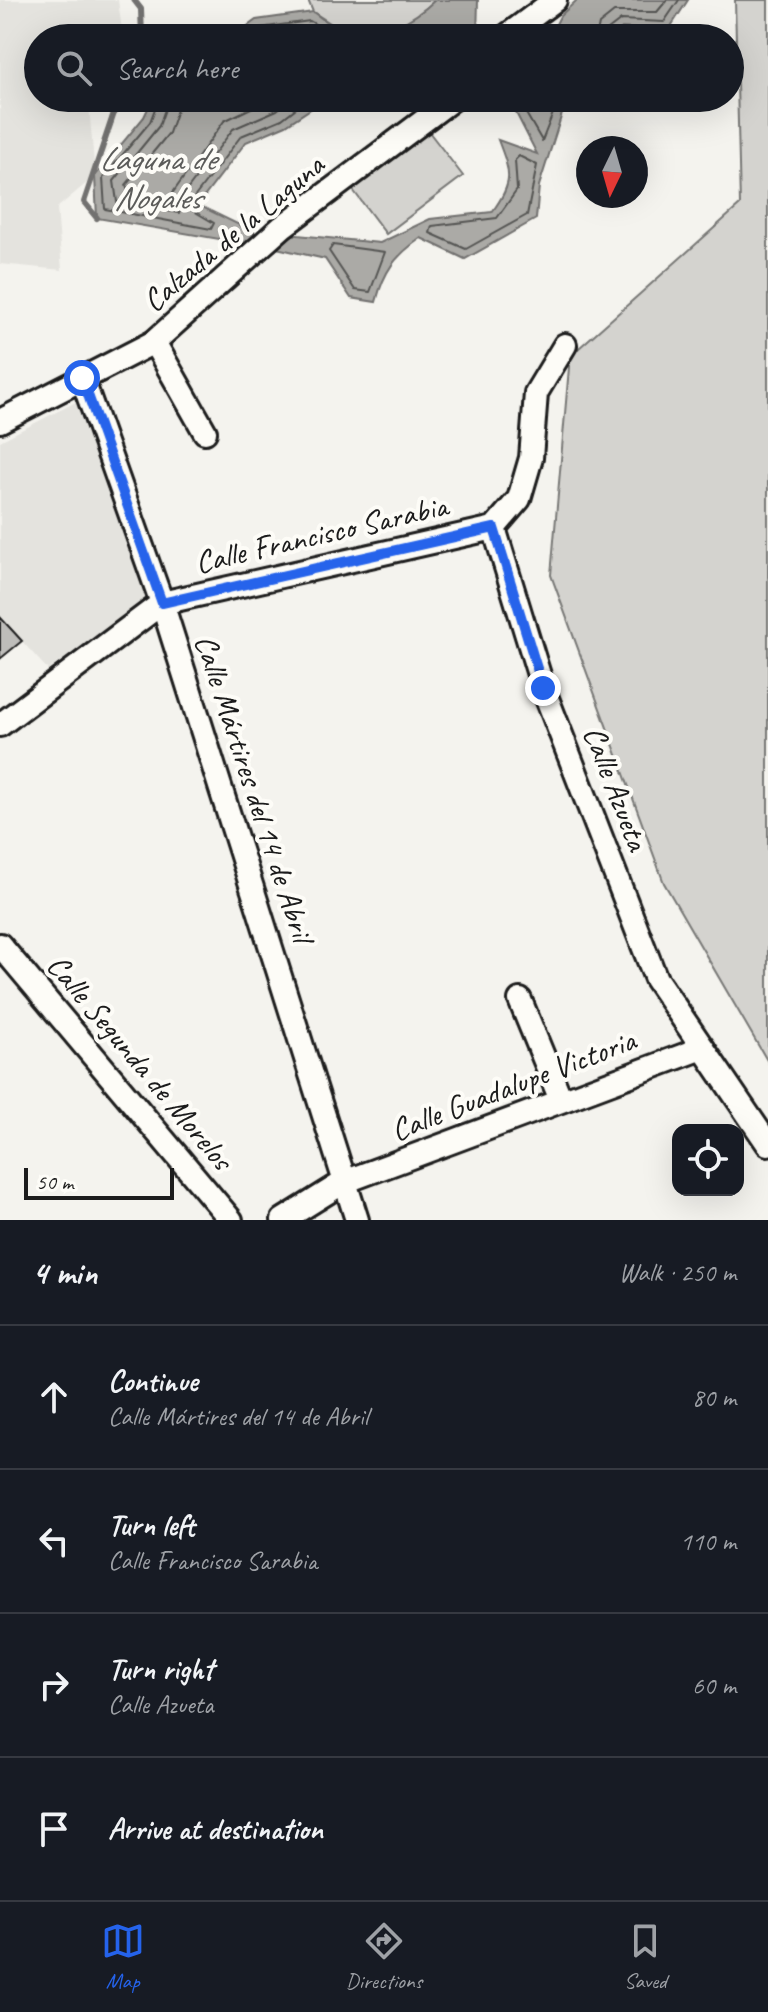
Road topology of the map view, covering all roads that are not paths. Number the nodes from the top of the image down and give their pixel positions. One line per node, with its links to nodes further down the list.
1 (555, 0): 2 (street)
2 (523, 24)
3 (435, 112): 4 (street, Calzada de la Laguna)
4 (160, 337): 6 (street, Calzada de la Laguna); 8 (street)
5 (565, 345): 9 (street)
6 (82, 378): 7 (street, Calzada de la Laguna); 10 (street, Calle Mártires del 14 de Abril)
7 (0, 421)
8 (205, 432)
9 (494, 528): 10 (street, Calle Francisco Sarabia); 14 (street, Calle Azueta)
10 (162, 603): 11 (street); 17 (street, Calle Mártires del 14 de Abril)
11 (0, 725)
12 (0, 945): 18 (street, Calle Segunda de Morelos)
13 (520, 1000): 15 (street)
14 (703, 1048): 15 (street, Calle Guadalupe Victoria); 16 (street, Calle Azueta)
15 (561, 1100): 17 (street, Calle Guadalupe Victoria)
16 (768, 1144)
17 (344, 1182): 19 (street, Calle Guadalupe Victoria); 20 (street, Calle Mártires del 14 de Abril)
18 (231, 1220)
19 (283, 1220)
20 (357, 1220)

